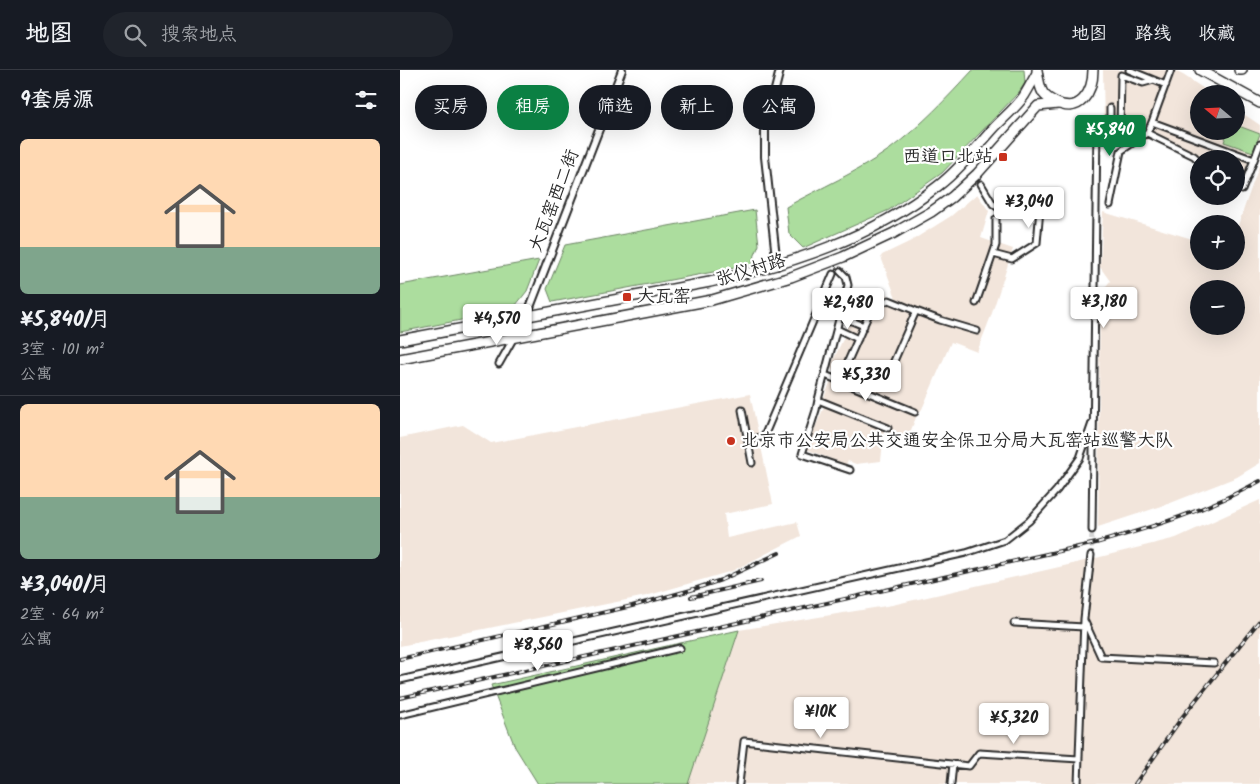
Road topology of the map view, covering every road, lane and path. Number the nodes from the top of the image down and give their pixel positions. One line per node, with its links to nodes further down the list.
1 (622, 70): 29 (street, 大瓦窑西二街)
2 (780, 70): 24 (street)
3 (1093, 70): 11 (main road, 张仪村路)
4 (1129, 70): 8 (street)
5 (1171, 70): 9 (street)
6 (1200, 70): 10 (main road)
7 (1037, 71): 11 (main road); 24 (main road, 张仪村路)
8 (1154, 80): 9 (street); 12 (street)
9 (1166, 85): 13 (street)
10 (1260, 103)
11 (1058, 104): 34 (main road, 张仪村路)
12 (1110, 108)
13 (1152, 122): 15 (street); 18 (street)
14 (1097, 127): 43 (street)
15 (1148, 133): 17 (street); 21 (street)
16 (1260, 144): 18 (street)
17 (1190, 154)
18 (1254, 160): 19 (street)
19 (1245, 182)
20 (981, 184): 23 (street)
21 (1110, 205)
22 (996, 219): 23 (street)
23 (993, 254): 27 (street)
24 (777, 266): 29 (main road, 张仪村路)
25 (840, 271): 30 (street)
26 (833, 274): 45 (street)
27 (976, 303)
28 (916, 311): 31 (street); 33 (street); 35 (street)
29 (526, 316): 34 (street); 36 (main road, 张仪村路)
30 (840, 316): 31 (street); 32 (street)
31 (864, 326): 35 (street)
32 (837, 329): 35 (street); 39 (street)
33 (978, 331)
34 (513, 338): 37 (main road, 张仪村路); 38 (street)
35 (858, 339)
36 (400, 340)
37 (400, 359)
38 (499, 364)
39 (825, 375): 40 (street); 42 (street)
40 (818, 400): 44 (street); 47 (street)
41 (742, 410): 45 (street)
42 (915, 412)
43 (1092, 423): 48 (street); 55 (street)
44 (888, 428)
45 (748, 440): 46 (street)
46 (752, 464)
47 (850, 470)
48 (1092, 530)
49 (1091, 555): 50 (street)
50 (1084, 619): 52 (street); 54 (street)
51 (1014, 623): 52 (street)
52 (1084, 626): 57 (street)
53 (680, 648): 56 (street)
54 (1214, 663)
55 (400, 680)
56 (400, 715)
57 (1079, 759): 58 (street); 61 (street)
58 (953, 764): 59 (street); 60 (street)
59 (739, 784)
60 (951, 784)
61 (1078, 784)

